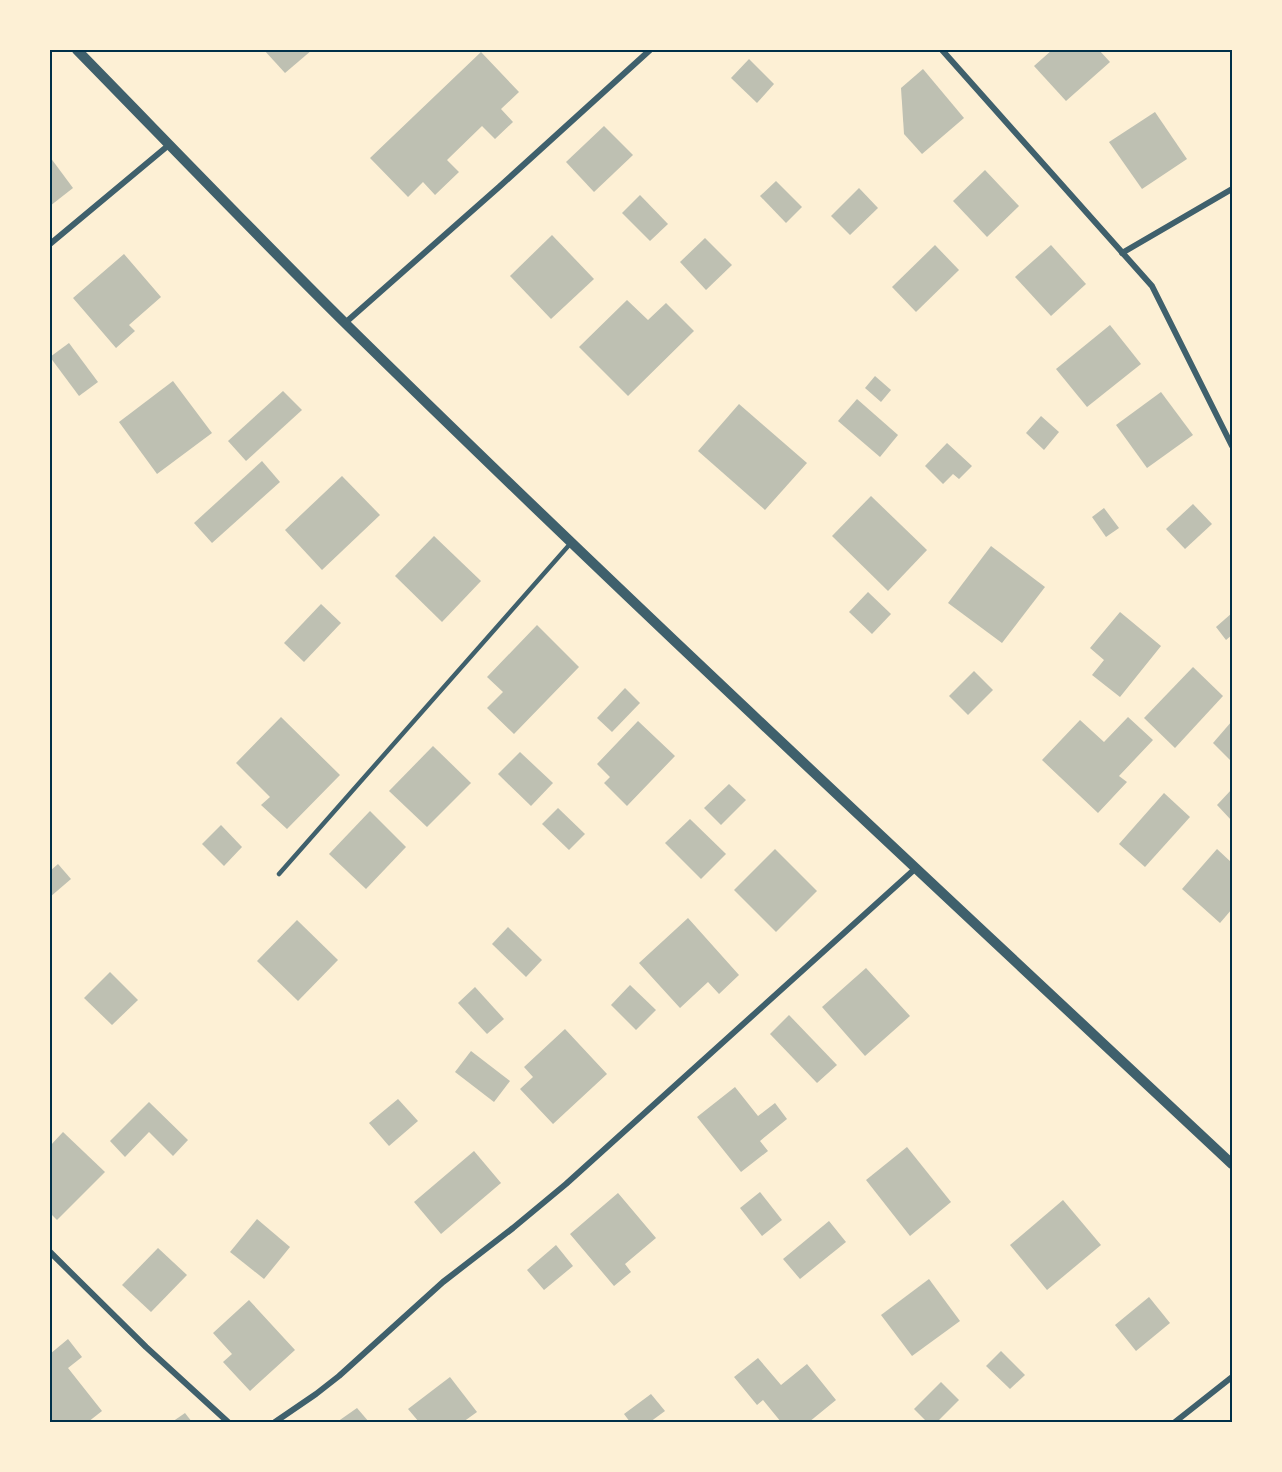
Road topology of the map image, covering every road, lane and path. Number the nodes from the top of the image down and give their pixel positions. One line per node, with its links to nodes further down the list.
1 (77, 50): 4 (street)
2 (650, 50): 8 (street)
3 (942, 50): 7 (street)
4 (170, 144): 6 (street); 8 (street)
5 (1233, 189): 7 (street)
6 (50, 244)
7 (1122, 253): 9 (street)
8 (345, 323): 10 (street)
9 (1233, 446)
10 (572, 542): 11 (street); 12 (lane)
11 (916, 868): 13 (street); 17 (street)
12 (279, 874)
13 (1233, 1164)
14 (50, 1252): 16 (street)
15 (1233, 1377): 18 (street)
16 (228, 1422)
17 (275, 1422)
18 (1175, 1422)

